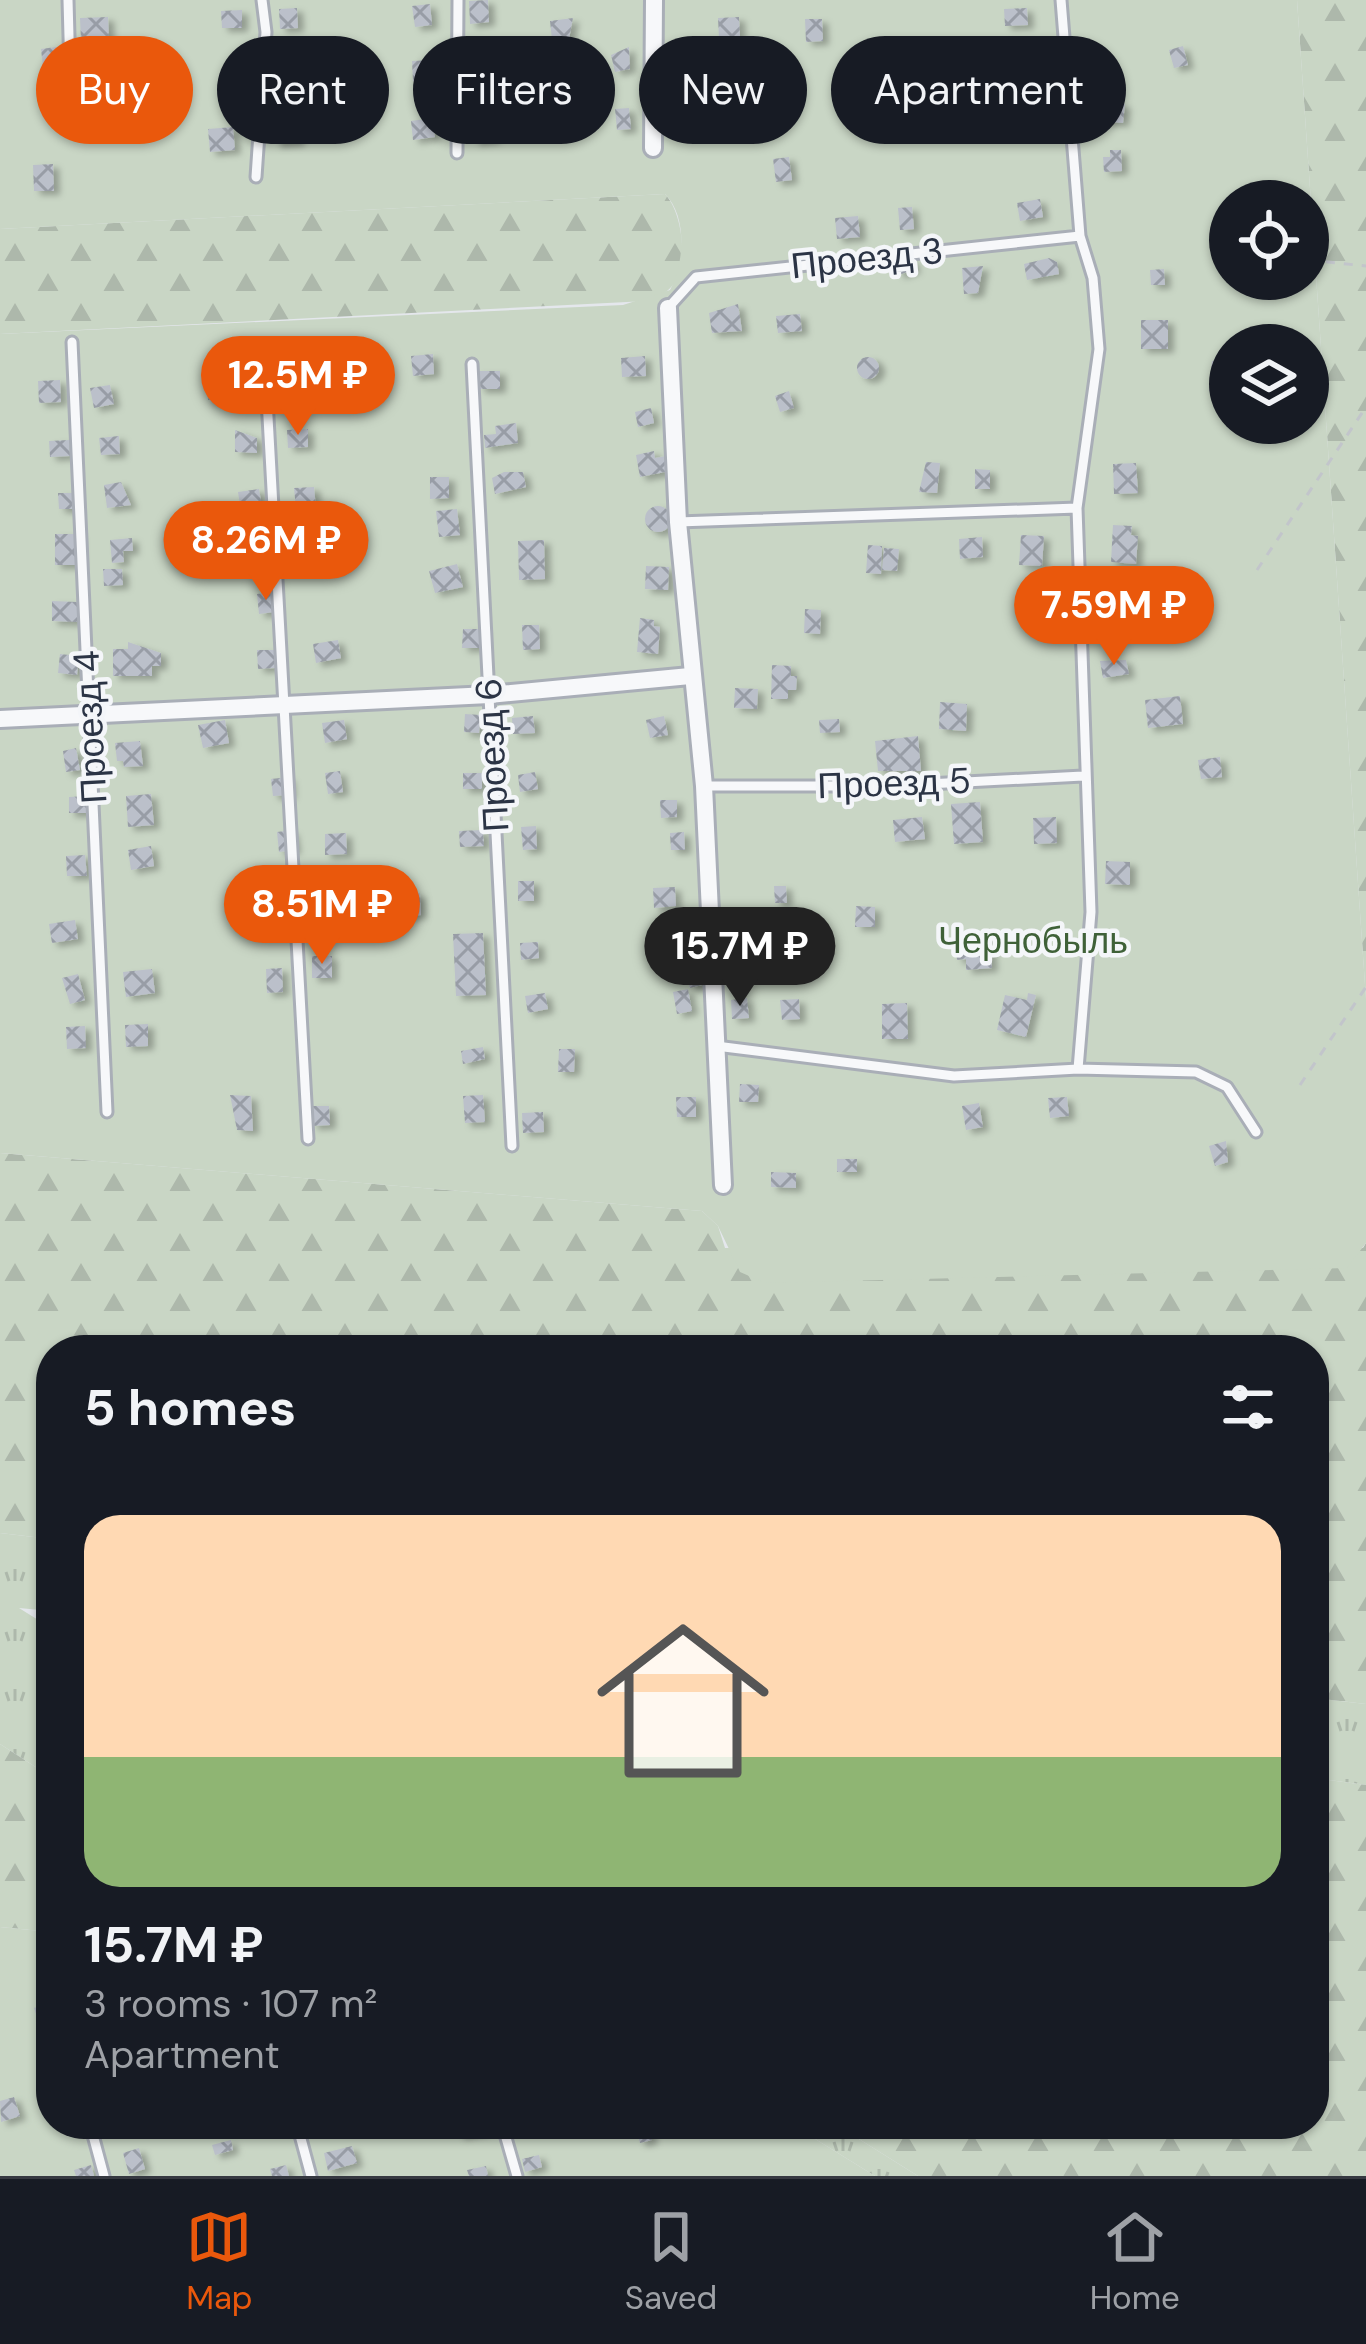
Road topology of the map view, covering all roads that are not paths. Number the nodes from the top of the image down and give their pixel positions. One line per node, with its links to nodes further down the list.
1 (68, 0): 6 (lane)
2 (262, 0): 9 (lane)
3 (458, 0): 8 (lane)
4 (654, 0): 7 (street)
5 (1060, 0): 10 (lane)
6 (69, 36)
7 (653, 148)
8 (458, 153)
9 (256, 177)
10 (1080, 236): 11 (lane, Проезд 3); 15 (lane)
11 (668, 308): 16 (street)
12 (72, 342): 20 (lane, Проезд 4)
13 (266, 363): 19 (lane)
14 (472, 364): 18 (lane, Проезд 6)
15 (1077, 508): 16 (lane); 22 (lane)
16 (677, 522): 17 (street)
17 (691, 676): 18 (street); 23 (street)
18 (489, 695): 19 (street); 29 (lane, Проезд 6)
19 (284, 705): 20 (street); 28 (lane)
20 (89, 715): 21 (street); 26 (lane, Проезд 4)
21 (0, 719)
22 (1083, 776): 23 (lane, Проезд 5); 25 (lane)
23 (704, 786): 24 (street)
24 (716, 1046): 25 (lane); 30 (street)
25 (1078, 1069): 27 (lane)
26 (107, 1112)
27 (1256, 1132)
28 (308, 1139)
29 (512, 1147)
30 (723, 1185)
31 (94, 2139): 34 (lane)
32 (301, 2139): 35 (lane)
33 (506, 2139): 36 (lane)
34 (104, 2176)
35 (311, 2176)
36 (517, 2176)

